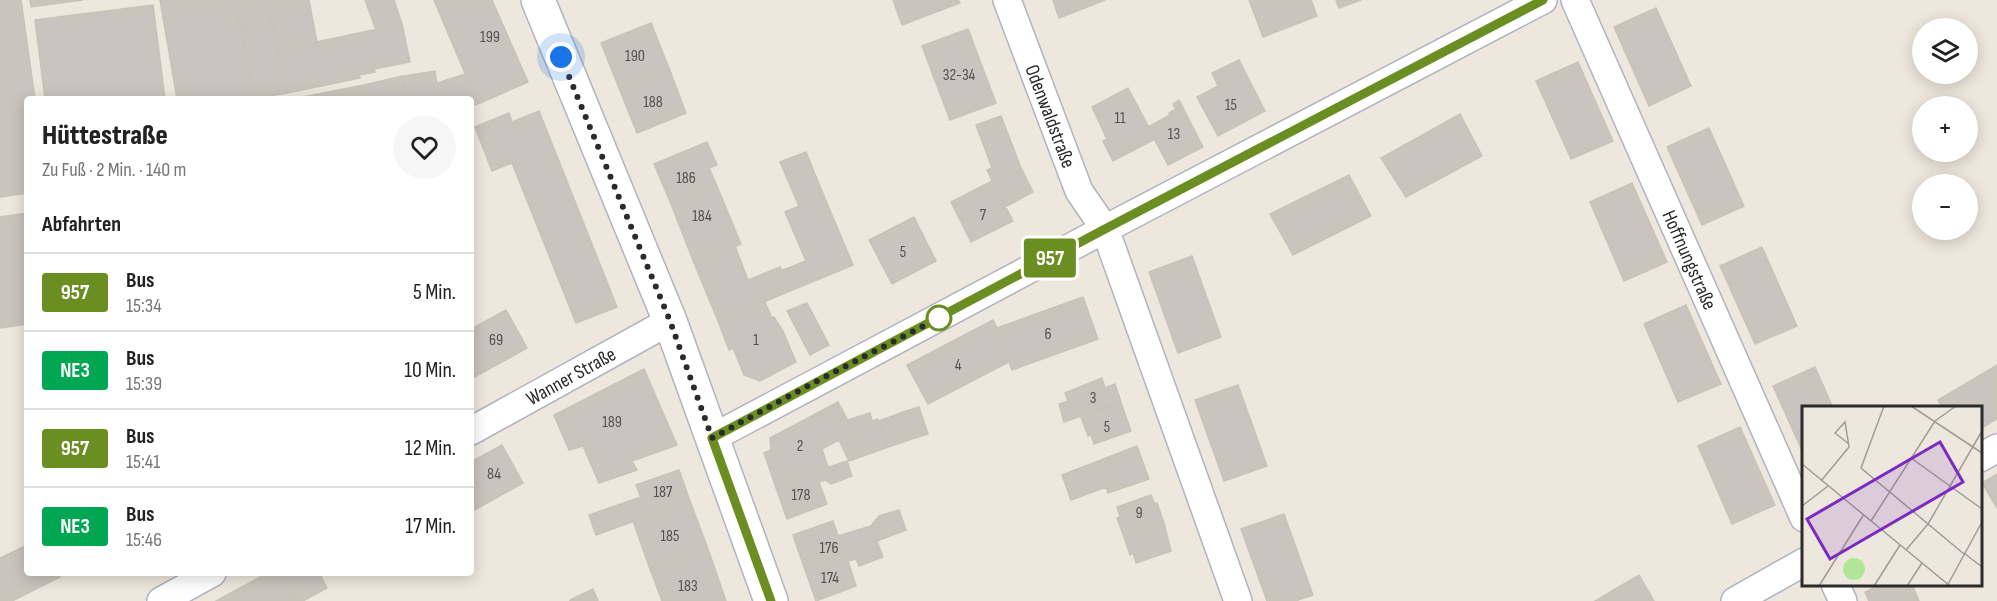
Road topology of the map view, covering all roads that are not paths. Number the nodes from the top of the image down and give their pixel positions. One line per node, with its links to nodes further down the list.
1 (538, 0): 6 (street)
2 (1007, 0): 5 (street, Odenwaldstraße)
3 (1543, 0): 5 (street)
4 (1575, 0): 11 (street, Hoffnungstraße)
5 (1105, 229): 8 (street); 17 (street, Odenwaldstraße)
6 (670, 321): 7 (street, Wanner Straße); 8 (street)
7 (474, 429)
8 (712, 438): 16 (street)
9 (1997, 448): 10 (street)
10 (1982, 457)
11 (1802, 516)
12 (1802, 563): 18 (street)
13 (207, 576): 15 (street)
14 (1836, 586): 19 (street)
15 (161, 601)
16 (771, 601)
17 (1238, 601)
18 (1735, 601)
19 (1843, 601)

